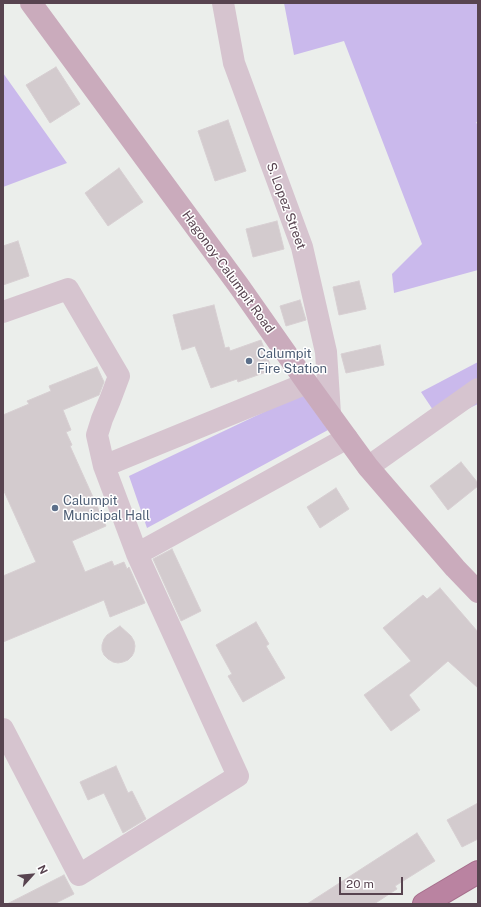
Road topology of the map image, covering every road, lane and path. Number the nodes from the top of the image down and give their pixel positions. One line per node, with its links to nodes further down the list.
1 (31, 3): 4 (main road, Hagonoy-Calumpit Road)
2 (223, 3): 6 (street, S. Lopez Street)
3 (3, 312): 8 (street)
4 (307, 383): 6 (main road, Hagonoy-Calumpit Road); 8 (street)
5 (478, 389): 9 (street)
6 (330, 414): 7 (main road, Hagonoy-Calumpit Road)
7 (347, 438): 9 (main road, Hagonoy-Calumpit Road); 10 (street)
8 (104, 466): 10 (street)
9 (368, 467): 11 (main road, Hagonoy-Calumpit Road)
10 (137, 554): 12 (street)
11 (478, 592)
12 (3, 729)
13 (478, 872): 14 (highway)
14 (424, 904)

